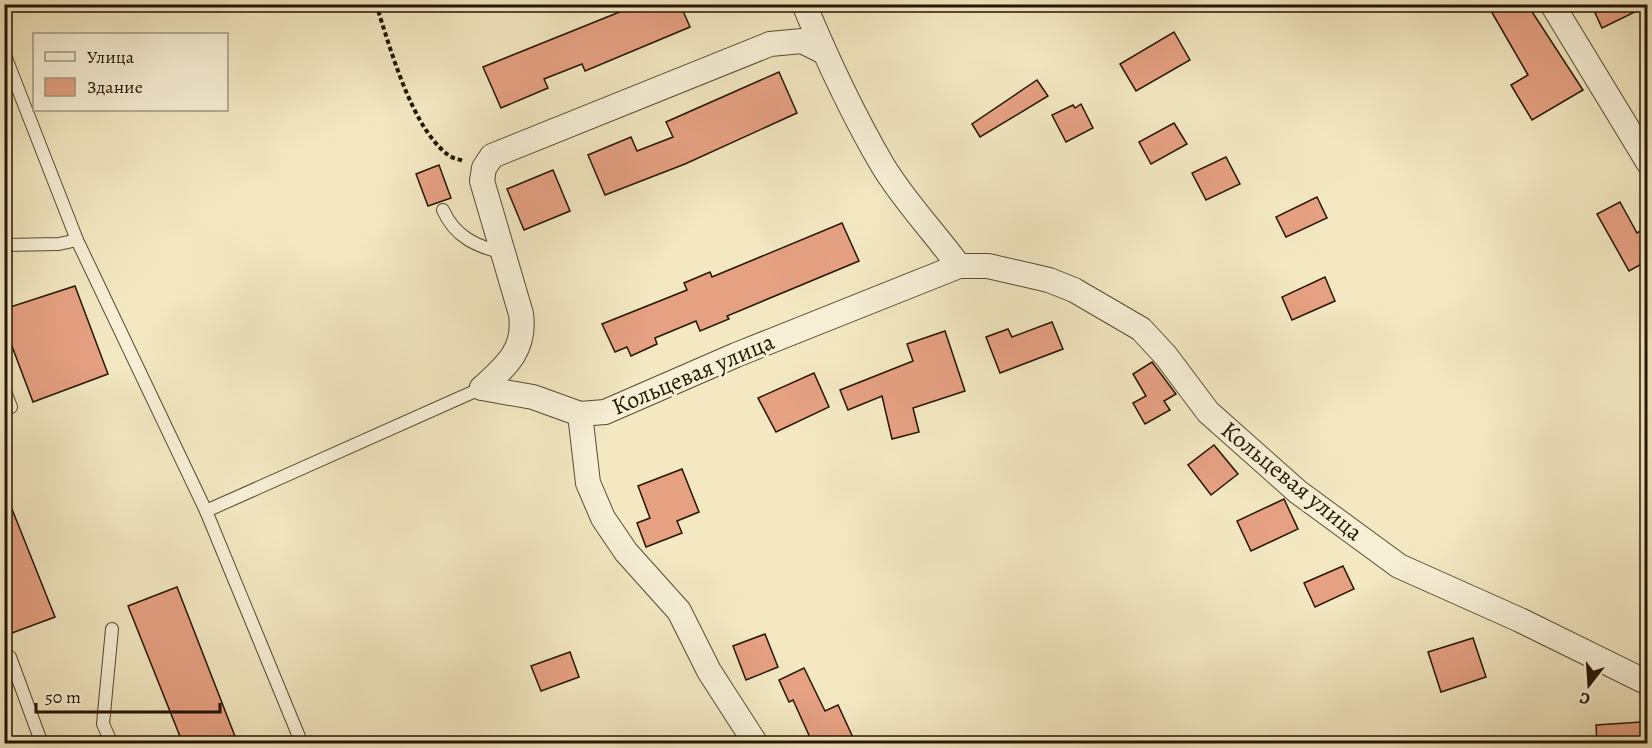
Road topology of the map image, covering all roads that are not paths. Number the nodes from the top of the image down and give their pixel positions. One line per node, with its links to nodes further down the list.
1 (804, 4): 3 (street)
2 (1552, 4): 5 (street)
3 (824, 52): 9 (street); 10 (street)
4 (4, 53): 7 (lane)
5 (1647, 162)
6 (443, 210): 9 (lane)
7 (77, 240): 8 (lane); 15 (lane)
8 (4, 245)
9 (503, 253): 11 (street)
10 (959, 266): 14 (street, Кольцевая улица); 18 (street, Кольцевая улица)
11 (482, 388): 14 (street); 15 (lane)
12 (4, 389): 13 (lane)
13 (11, 407)
14 (580, 414): 22 (street, Кольцевая улица)
15 (206, 511): 21 (lane)
16 (112, 629): 20 (lane)
17 (10, 657): 19 (lane)
18 (1647, 683)
19 (42, 744)
20 (112, 744)
21 (302, 744)
22 (756, 744)

